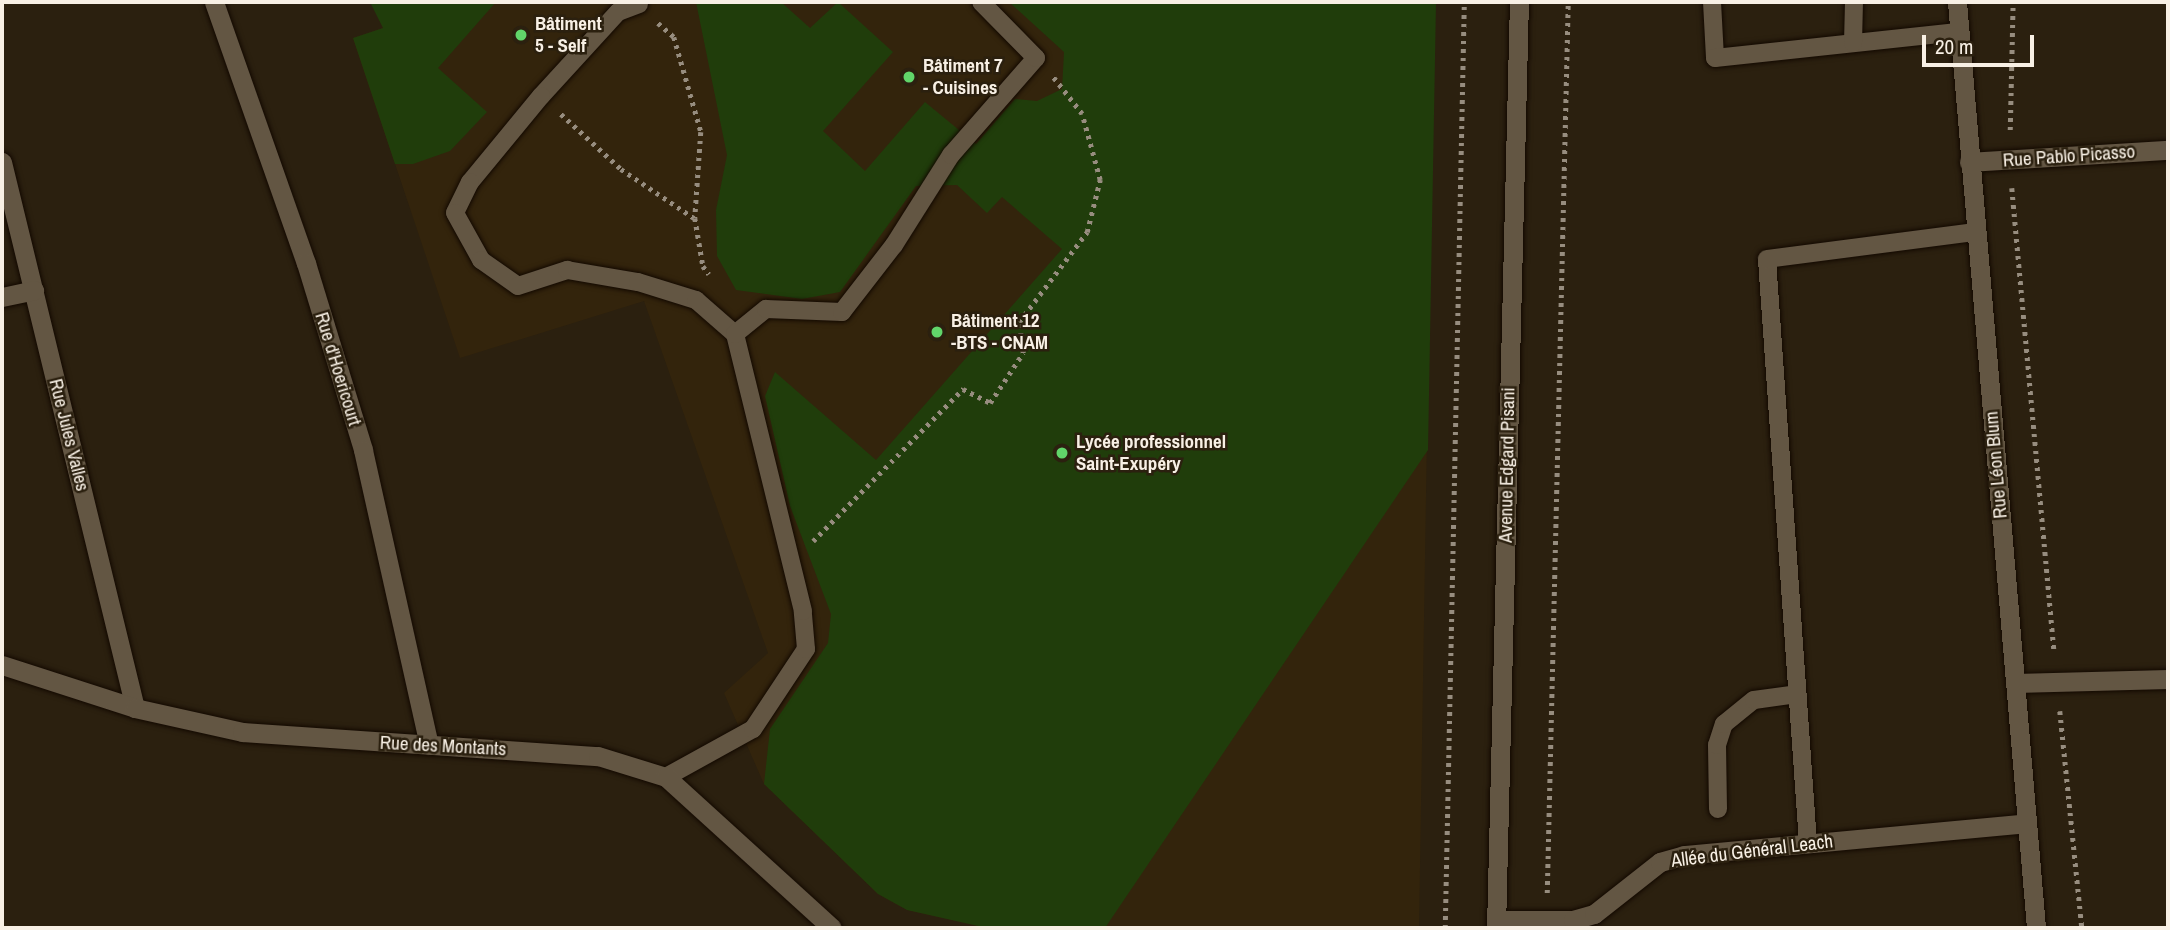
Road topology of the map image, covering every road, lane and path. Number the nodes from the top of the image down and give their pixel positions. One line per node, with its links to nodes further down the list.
1 (214, 2): 32 (street, Rue d'Hoericourt)
2 (981, 2): 13 (lane)
3 (1464, 2): 40 (path)
4 (1519, 2): 38 (street, Avenue Edgard Pisani)
5 (1568, 2): 37 (path)
6 (1712, 2): 12 (lane)
7 (1854, 2): 12 (lane)
8 (1957, 2): 11 (street, Rue Léon Blum)
9 (2013, 2): 16 (path)
10 (639, 4): 14 (lane); 19 (path)
11 (1958, 32): 12 (lane); 18 (street, Rue Léon Blum)
12 (1853, 43)
13 (1037, 58): 24 (lane); 25 (path)
14 (541, 96): 19 (path); 24 (lane)
15 (2168, 150): 16 (street, Rue Pablo Picasso)
16 (2009, 160): 18 (street, Rue Pablo Picasso); 28 (path)
17 (2, 162): 22 (street, Rue Jules Valles)
18 (1969, 162): 20 (street, Rue Léon Blum)
19 (695, 218): 21 (path)
20 (1976, 232): 29 (street, Rue Léon Blum); 30 (lane)
21 (711, 277)
22 (34, 290): 23 (street); 31 (street, Rue Jules Valles)
23 (2, 297)
24 (735, 334): 25 (lane)
25 (791, 561): 33 (lane)
26 (2, 665): 31 (street, Rue des Montants)
27 (2168, 679): 28 (street)
28 (2057, 682): 29 (street); 42 (path)
29 (2015, 683): 35 (street, Rue Léon Blum)
30 (1797, 694): 34 (lane); 36 (lane)
31 (135, 708): 32 (street, Rue des Montants)
32 (429, 745): 33 (street, Rue des Montants)
33 (666, 777): 39 (street, Rue des Montants)
34 (1718, 809)
35 (2027, 823): 36 (street, Allée du Général Leach); 41 (street, Rue Léon Blum)
36 (1808, 844): 37 (street, Allée du Général Leach)
37 (1547, 920): 38 (street, Allée du Général Leach)
38 (1496, 924)
39 (832, 928)
40 (1445, 928)
41 (2036, 928)
42 (2082, 928)

